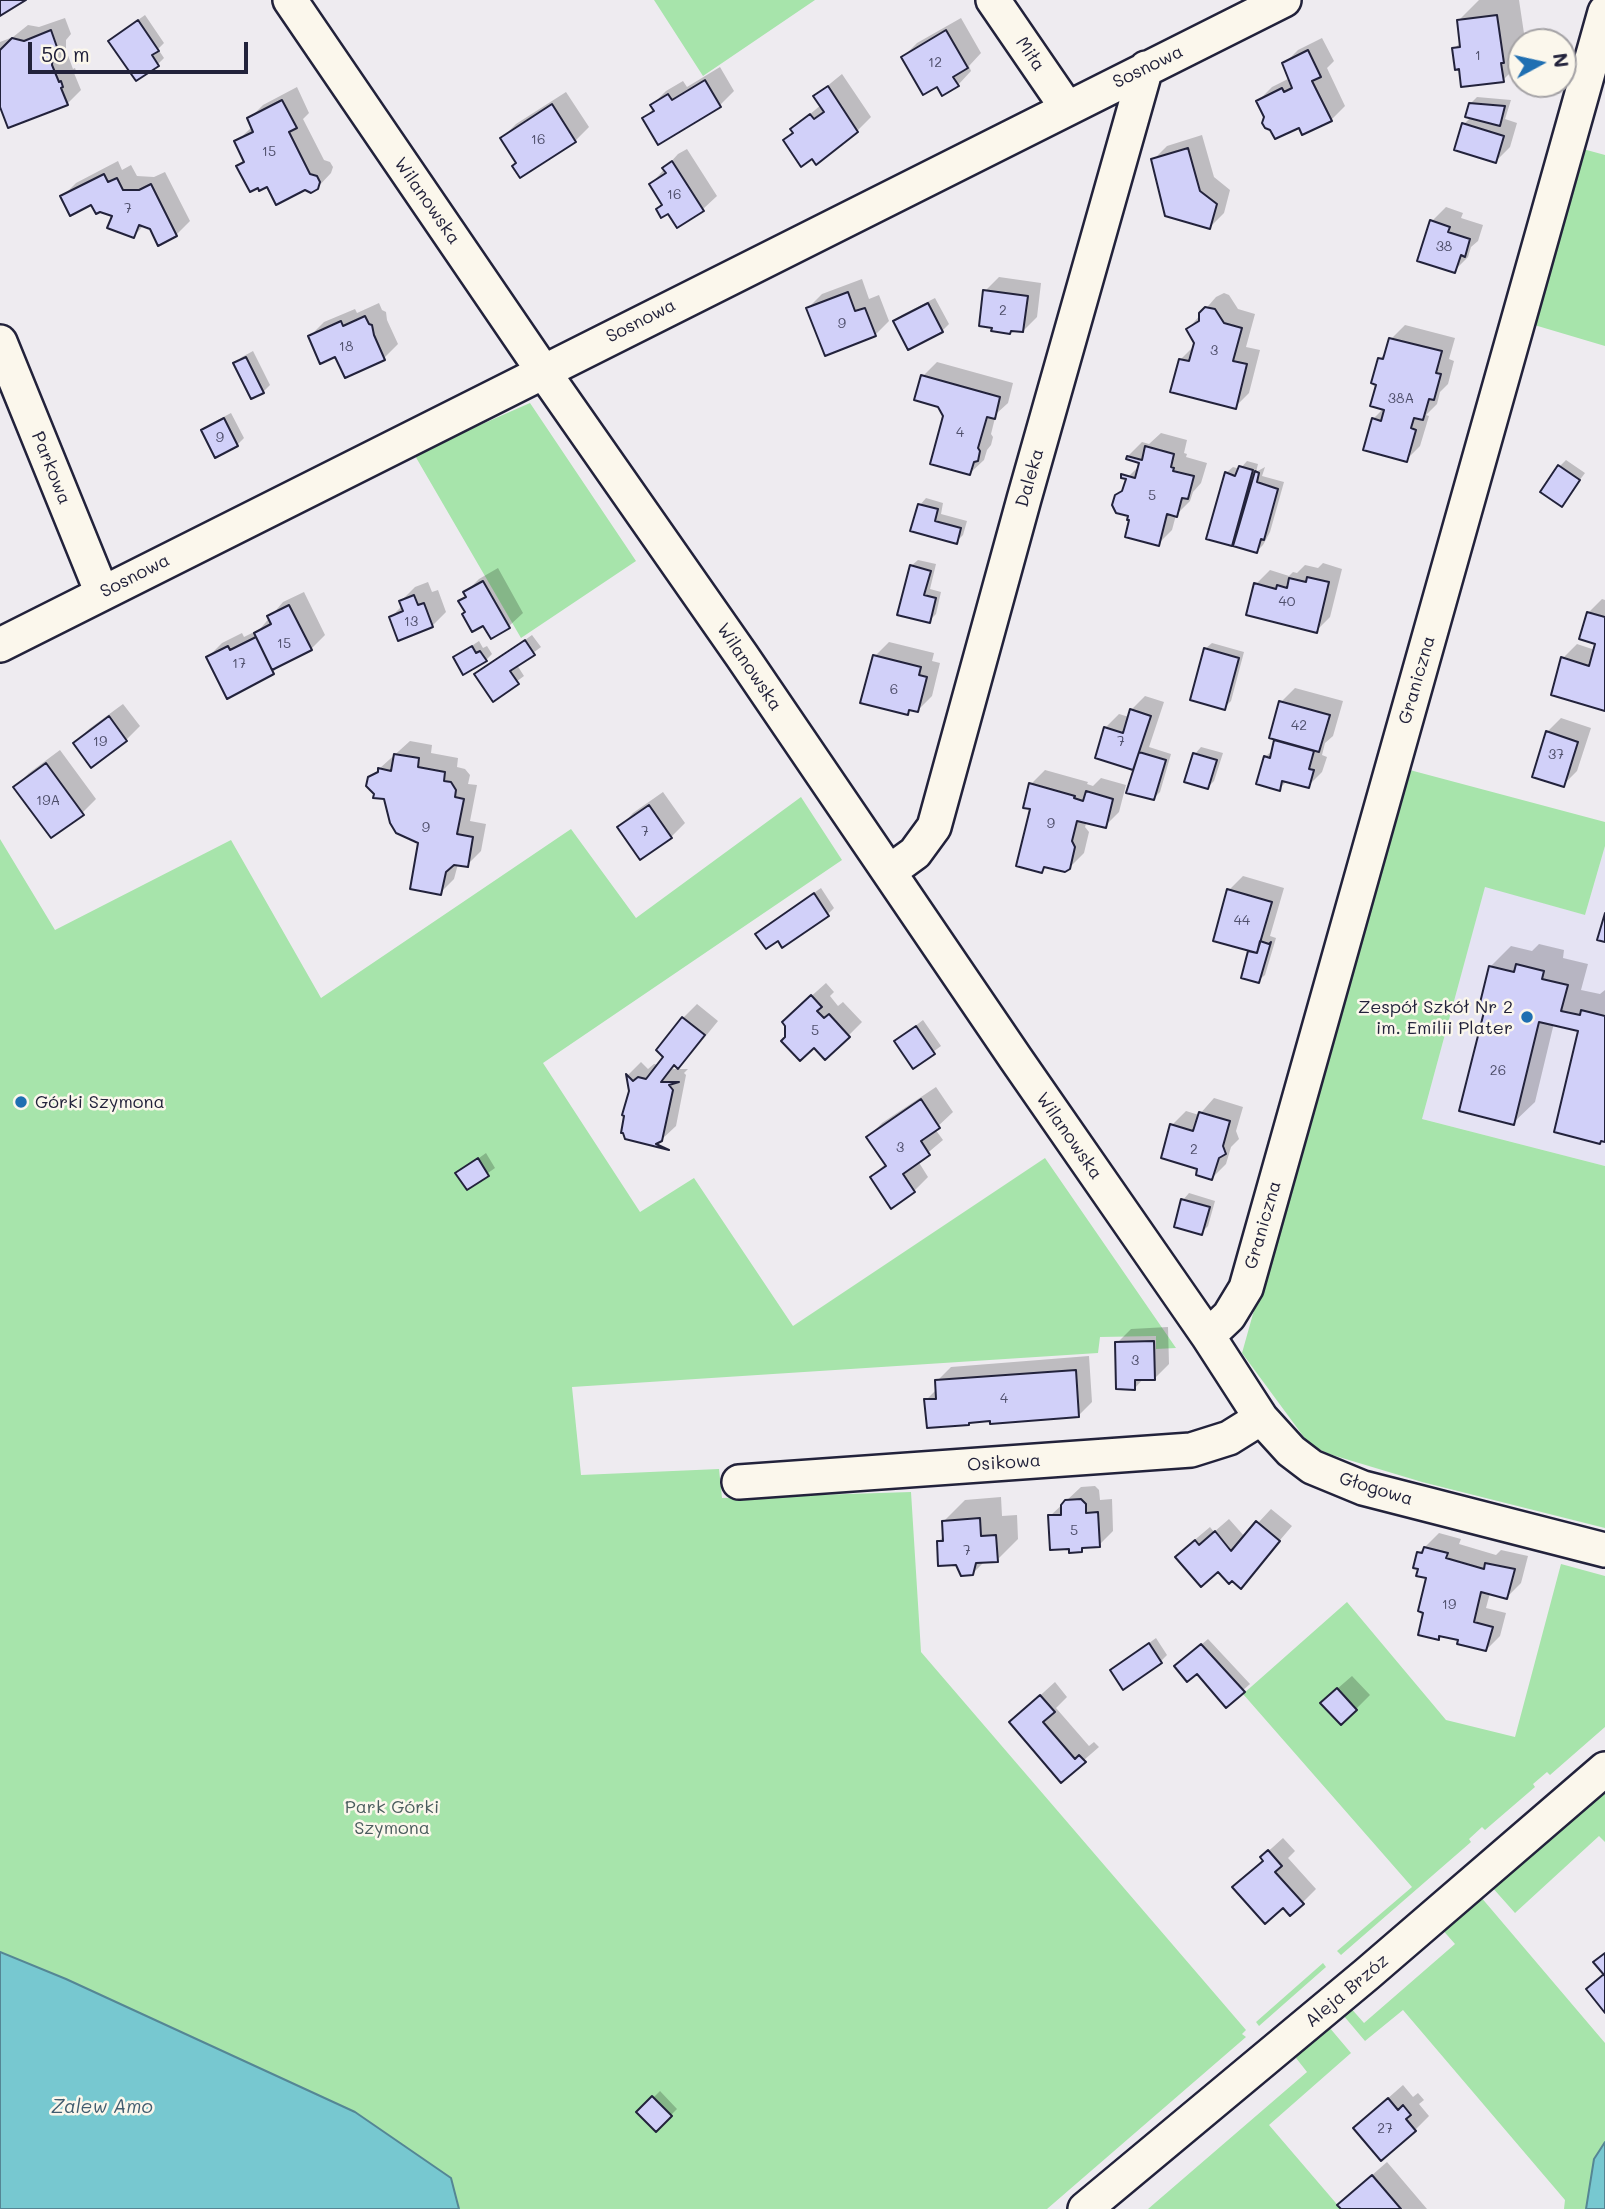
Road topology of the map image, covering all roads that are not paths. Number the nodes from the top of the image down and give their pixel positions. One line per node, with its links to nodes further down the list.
1 (290, 0): 8 (street, Wilanowska)
2 (993, 0): 6 (street, Miła)
3 (1284, 0): 5 (street, Sosnowa)
4 (1605, 12): 12 (street, Graniczna)
5 (1146, 68): 6 (street, Sosnowa); 11 (street, Daleka)
6 (1067, 108): 8 (street, Sosnowa)
7 (0, 342): 9 (street, Parkowa)
8 (543, 371): 9 (street, Sosnowa); 11 (street, Wilanowska)
9 (102, 593): 10 (street, Sosnowa)
10 (0, 645)
11 (889, 872): 12 (street, Wilanowska)
12 (1208, 1336): 13 (street, Głogowa)
13 (1261, 1418): 14 (street, Osikowa); 15 (street, Głogowa)
14 (738, 1482)
15 (1605, 1550)
16 (1605, 1769): 17 (street, Aleja Brzóz)
17 (1085, 2209)

